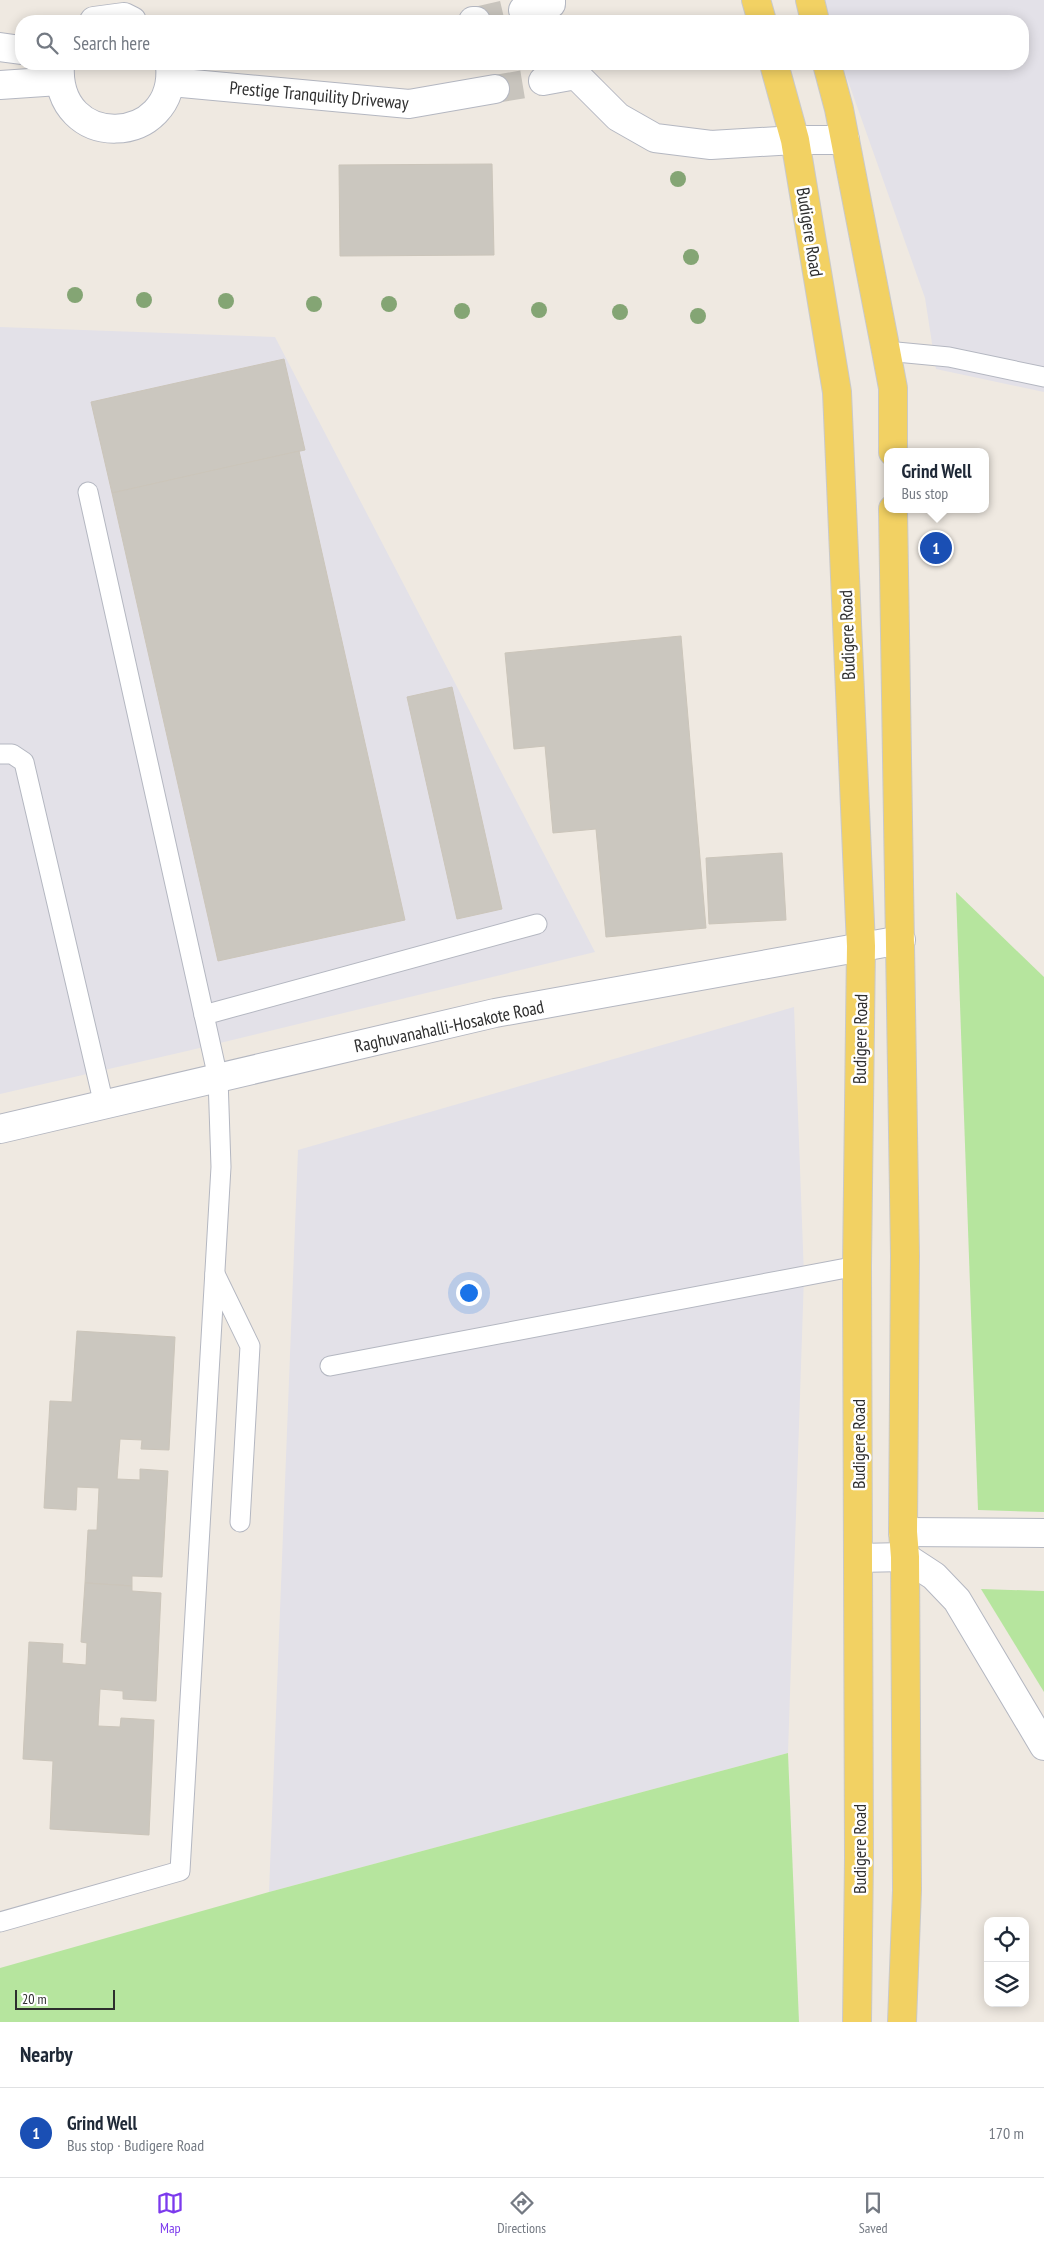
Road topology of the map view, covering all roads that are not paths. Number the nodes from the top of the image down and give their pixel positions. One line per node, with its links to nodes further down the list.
1 (756, 0): 5 (main road)
2 (810, 0): 6 (main road)
3 (553, 8): 4 (street)
4 (523, 10)
5 (760, 15)
6 (814, 15)
7 (0, 47): 8 (street)
8 (15, 49)
9 (571, 70): 15 (street)
10 (575, 70): 18 (street)
11 (776, 70): 18 (main road, Budigere Road)
12 (828, 70): 19 (main road)
13 (60, 72): 14 (street, Prestige Tranquility Driveway); 16 (street, Prestige Tranquility Driveway)
14 (170, 73): 17 (street, Prestige Tranquility Driveway)
15 (542, 81)
16 (0, 86)
17 (495, 89)
18 (795, 140): 19 (street); 28 (main road, Budigere Road)
19 (845, 140): 20 (main road)
20 (886, 351): 21 (lane); 22 (main road)
21 (1044, 377)
22 (893, 448)
23 (88, 492): 29 (lane)
24 (893, 513): 27 (main road)
25 (0, 754): 31 (lane)
26 (537, 924): 29 (lane)
27 (901, 940): 28 (street, Raghuvanahalli-Hosakote Road); 38 (main road)
28 (861, 946): 30 (street, Raghuvanahalli-Hosakote Road); 33 (main road, Budigere Road)
29 (204, 1015): 30 (lane)
30 (218, 1078): 31 (street, Raghuvanahalli-Hosakote Road); 34 (lane)
31 (104, 1105): 32 (street, Raghuvanahalli-Hosakote Road)
32 (0, 1129)
33 (857, 1266): 35 (lane); 39 (main road, Budigere Road)
34 (215, 1273): 36 (lane); 41 (lane)
35 (330, 1366)
36 (240, 1522)
37 (1044, 1533): 38 (street)
38 (904, 1545): 39 (street); 40 (street); 43 (main road)
39 (858, 1558): 42 (main road, Budigere Road)
40 (1044, 1746)
41 (0, 1922)
42 (856, 2022)
43 (902, 2022)

